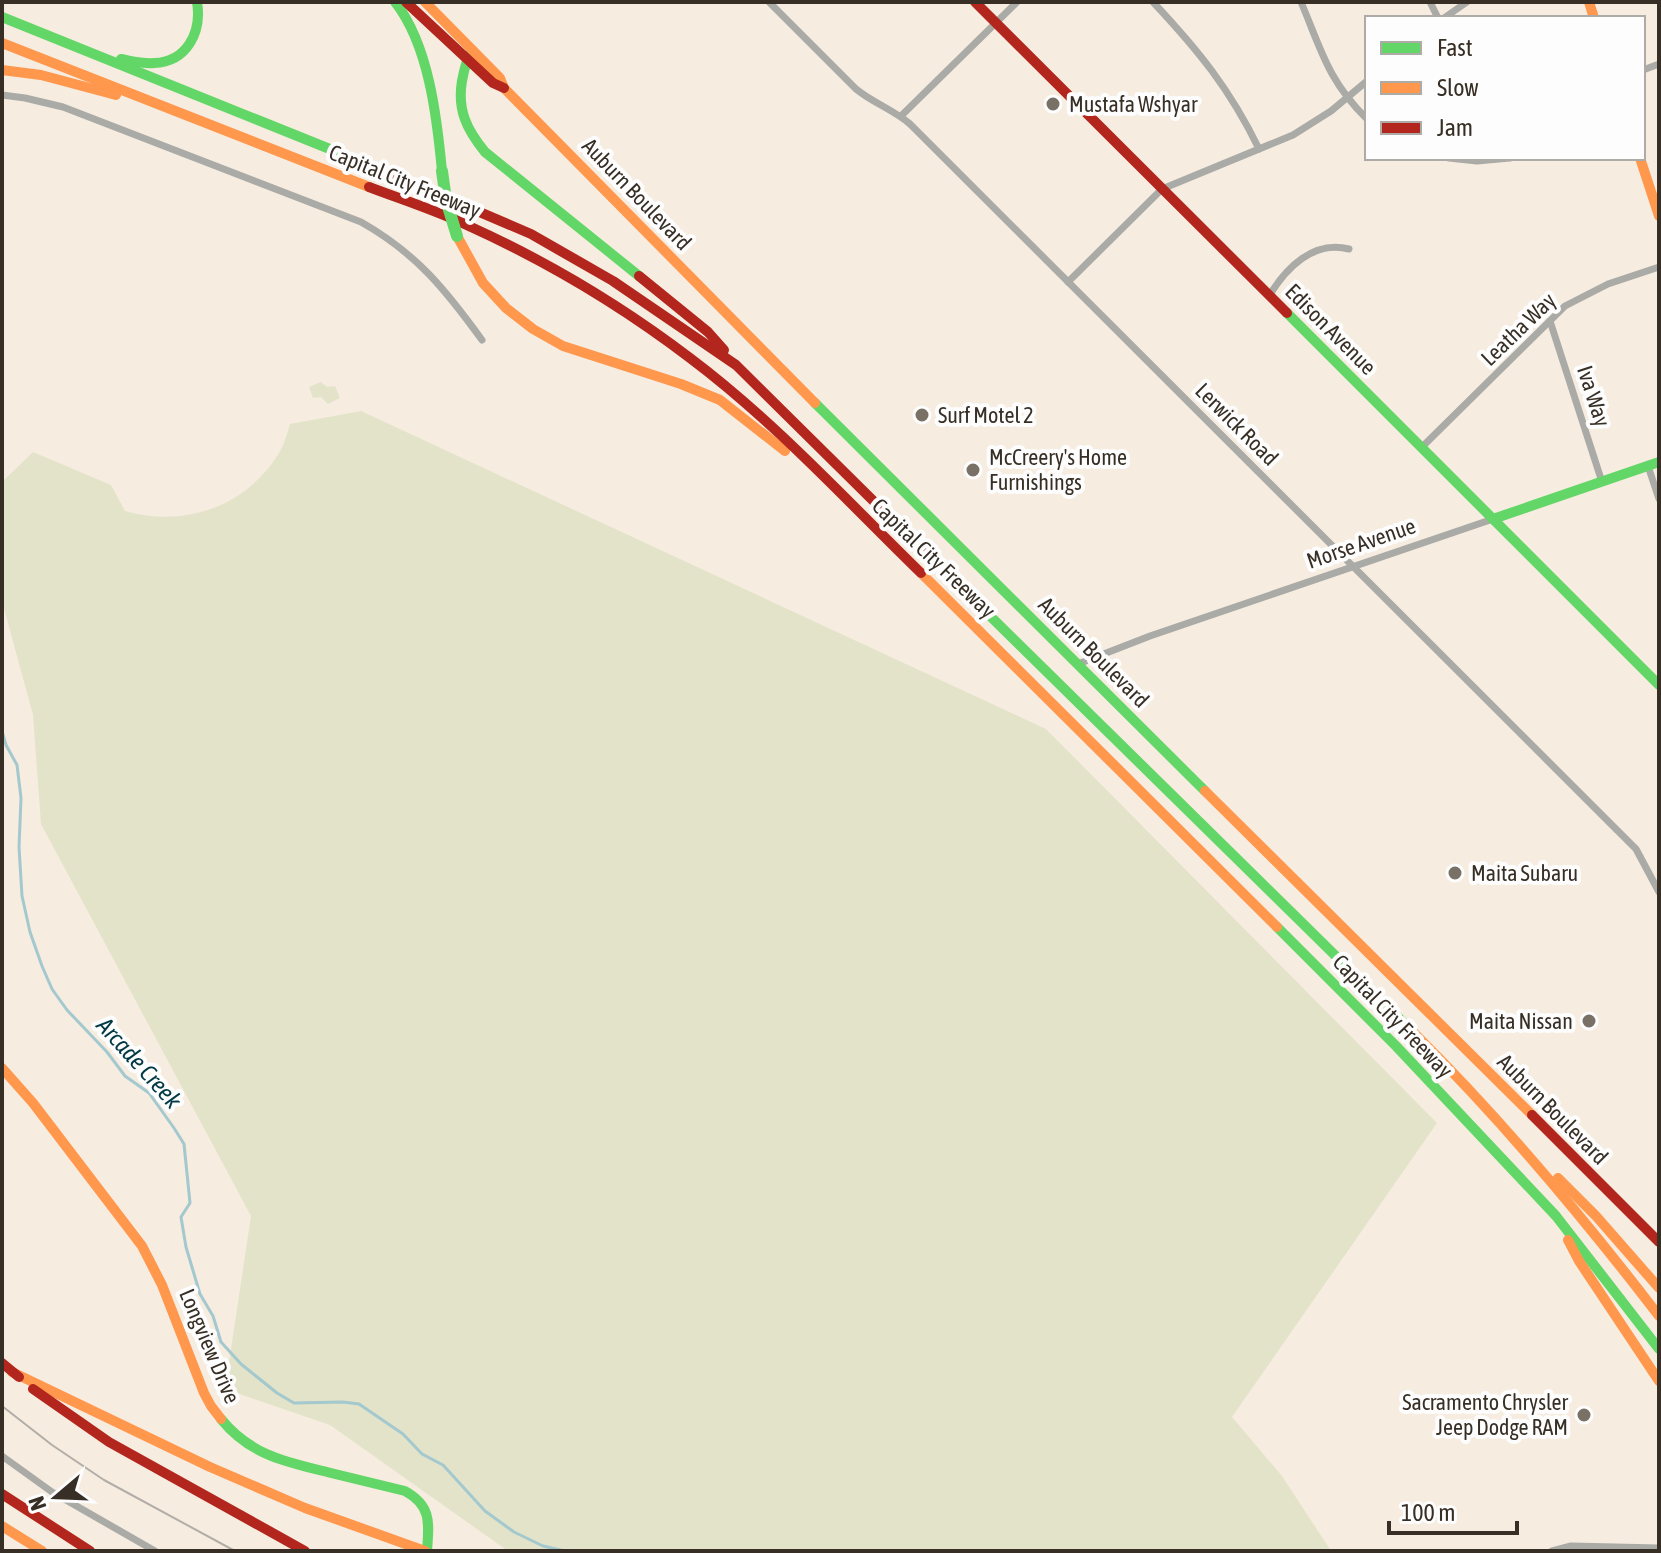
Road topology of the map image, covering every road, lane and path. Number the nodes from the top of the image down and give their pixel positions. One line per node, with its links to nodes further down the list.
1 (197, 2): 15 (main road)
2 (395, 2): 41 (main road, bridge)
3 (406, 2): 16 (main road, Auburn Boulevard)
4 (425, 2): 16 (main road, Auburn Boulevard)
5 (769, 2): 22 (street, Lerwick Road)
6 (975, 2): 13 (main road, Edison Avenue)
7 (1017, 2): 13 (street)
8 (1153, 2): 24 (street)
9 (1301, 2): 20 (street)
10 (1467, 2): 11 (street)
11 (1447, 16)
12 (2, 17): 15 (main road, Capital City Freeway)
13 (995, 22): 22 (street); 28 (main road, Edison Avenue)
14 (2, 43): 21 (main road, Capital City Freeway)
15 (95, 54): 36 (main road, Capital City Freeway)
16 (469, 54): 36 (main road); 44 (main road, Auburn Boulevard)
17 (2, 70): 21 (main road)
18 (1365, 83): 20 (street)
19 (2, 95): 35 (street)
20 (1347, 98): 23 (street); 24 (street)
21 (179, 113): 41 (main road, Capital City Freeway)
22 (901, 116): 32 (street, Lerwick Road)
23 (1365, 117)
24 (1259, 149): 28 (street)
25 (1468, 160): 26 (street)
26 (1488, 160)
27 (1641, 160): 29 (main road)
28 (1162, 189): 32 (street); 33 (main road, Edison Avenue)
29 (1659, 216)
30 (1349, 249): 33 (street)
31 (1659, 267): 34 (street, Leatha Way)
32 (1068, 282): 43 (street, Lerwick Road)
33 (1269, 296): 37 (main road, Edison Avenue)
34 (1550, 321): 37 (street, Leatha Way); 39 (street, Iva Way)
35 (482, 340)
36 (736, 365): 48 (main road, Capital City Freeway)
37 (1421, 448): 42 (main road, Edison Avenue)
38 (1654, 464): 39 (main road, Morse Avenue); 40 (street)
39 (1602, 482): 42 (main road, Morse Avenue)
40 (1659, 499)
41 (856, 510): 49 (main road, Capital City Freeway)
42 (1493, 519): 43 (street, Morse Avenue); 45 (main road, Edison Avenue)
43 (1354, 567): 44 (street, Morse Avenue); 46 (street, Lerwick Road)
44 (1078, 664): 50 (main road, Auburn Boulevard)
45 (1659, 685)
46 (1659, 892)
47 (2, 1068): 65 (main road, Longview Drive)
48 (1476, 1096): 51 (main road); 52 (main road, Capital City Freeway)
49 (1556, 1216): 53 (main road, Capital City Freeway); 55 (main road)
50 (1659, 1242)
51 (1659, 1288)
52 (1659, 1316)
53 (1659, 1349)
54 (7, 1368): 64 (main road); 65 (main road)
55 (1659, 1381)
56 (2, 1456): 63 (street)
57 (2, 1494): 62 (main road)
58 (2, 1527): 60 (main road); 61 (main road)
59 (1659, 1548): 66 (street)
60 (29, 1551)
61 (42, 1551)
62 (90, 1551)
63 (155, 1551)
64 (305, 1551)
65 (426, 1551)
66 (1552, 1551)

